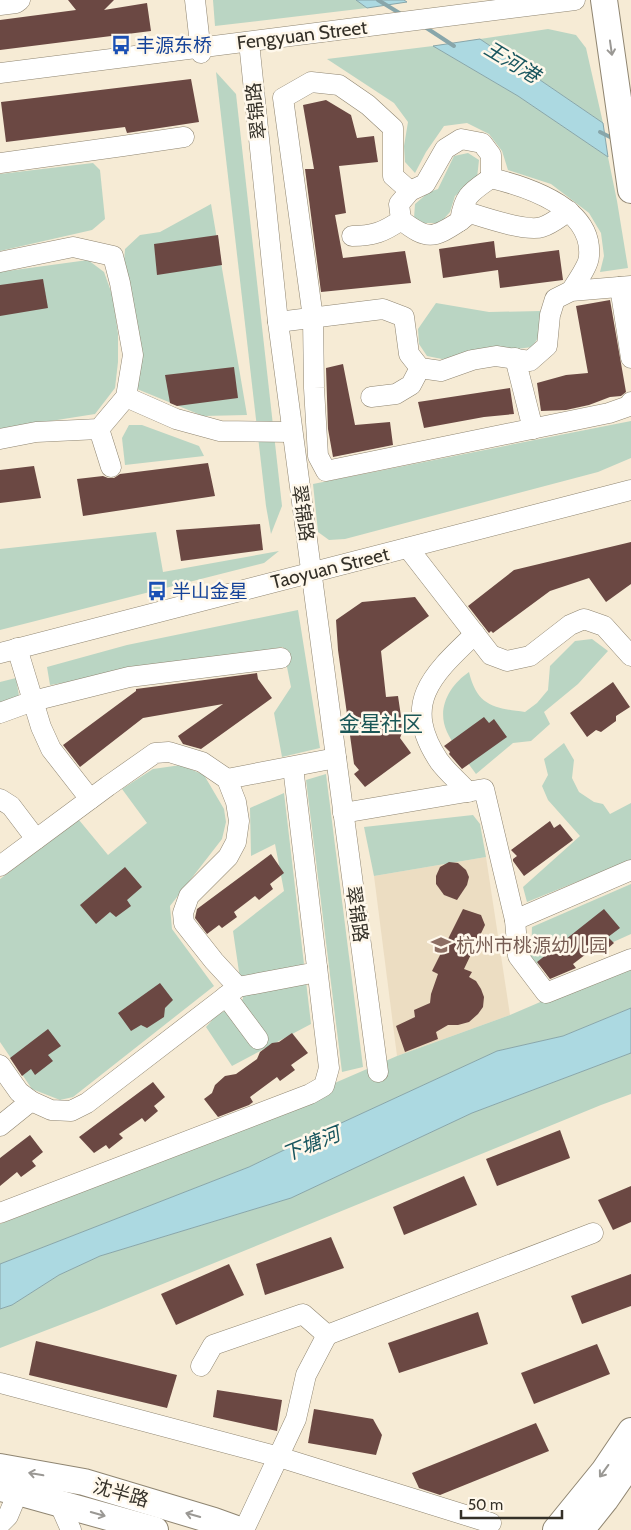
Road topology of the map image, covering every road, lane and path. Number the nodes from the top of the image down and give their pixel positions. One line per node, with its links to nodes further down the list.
1 (20, 0): 5 (street)
2 (195, 0): 7 (street)
3 (575, 0): 6 (street, Fengyuan Street)
4 (604, 0): 12 (main road, one-way to 12)
5 (0, 5)
6 (249, 42): 7 (street, Fengyuan Street); 22 (street, 翠锦路)
7 (201, 50): 8 (street, Fengyuan Street)
8 (0, 73)
9 (184, 136): 10 (street)
10 (0, 163)
11 (491, 178): 13 (street); 14 (street); 16 (street)
12 (630, 183)
13 (410, 191): 15 (street); 21 (street)
14 (569, 211): 16 (street); 20 (street)
15 (401, 220): 16 (street); 17 (street)
16 (460, 221)
17 (352, 236)
18 (0, 262): 26 (street)
19 (626, 286): 20 (street); 24 (street)
20 (571, 291): 23 (street)
21 (313, 318): 22 (street); 25 (street); 30 (street)
22 (278, 322): 31 (street, 翠锦路)
23 (515, 358): 25 (street); 30 (street)
24 (631, 358)
25 (420, 368): 27 (street)
26 (126, 397): 29 (street); 31 (street)
27 (371, 398)
28 (631, 402): 30 (street)
29 (99, 429): 32 (street); 33 (street)
30 (533, 429)
31 (292, 432): 36 (street, 翠锦路)
32 (0, 439)
33 (111, 467)
34 (631, 490): 35 (street, Taoyuan Street)
35 (408, 548): 36 (street, Taoyuan Street); 37 (street)
36 (310, 573): 38 (street, Taoyuan Street); 43 (street, 翠锦路)
37 (474, 634): 39 (street); 46 (street)
38 (8, 650): 41 (street)
39 (631, 656)
40 (281, 658): 41 (street)
41 (34, 701): 42 (street); 48 (street)
42 (0, 713)
43 (336, 758): 44 (street); 49 (street, 翠锦路)
44 (293, 767): 45 (street); 55 (street)
45 (227, 779): 48 (street); 56 (street)
46 (468, 792): 49 (street); 53 (street)
47 (0, 799): 50 (street)
48 (90, 799): 50 (street)
49 (343, 813): 59 (street, 翠锦路)
50 (36, 839): 51 (street)
51 (0, 866)
52 (631, 870): 53 (street)
53 (515, 920): 54 (street)
54 (631, 959)
55 (317, 967): 56 (street); 62 (street)
56 (232, 992): 57 (street); 60 (street)
57 (258, 1039)
58 (0, 1065): 60 (street)
59 (378, 1072)
60 (31, 1102): 61 (street)
61 (0, 1126)
62 (0, 1213)
63 (593, 1232): 64 (street)
64 (327, 1336): 65 (street); 68 (street)
65 (201, 1366)
66 (0, 1383): 68 (street)
67 (631, 1431): 79 (main road, one-way to 79)
68 (278, 1457): 73 (street); 78 (street)
69 (631, 1462): 80 (main road)
70 (0, 1467): 77 (main road, 沈半路, one-way to 70)
71 (9, 1490): 72 (main road, 沈半路); 74 (street)
72 (59, 1503): 75 (street); 76 (main road, 沈半路, one-way to 76)
73 (491, 1523)
74 (0, 1524)
75 (72, 1530)
76 (155, 1530)
77 (239, 1530)
78 (244, 1530)
79 (556, 1530)
80 (581, 1530)

